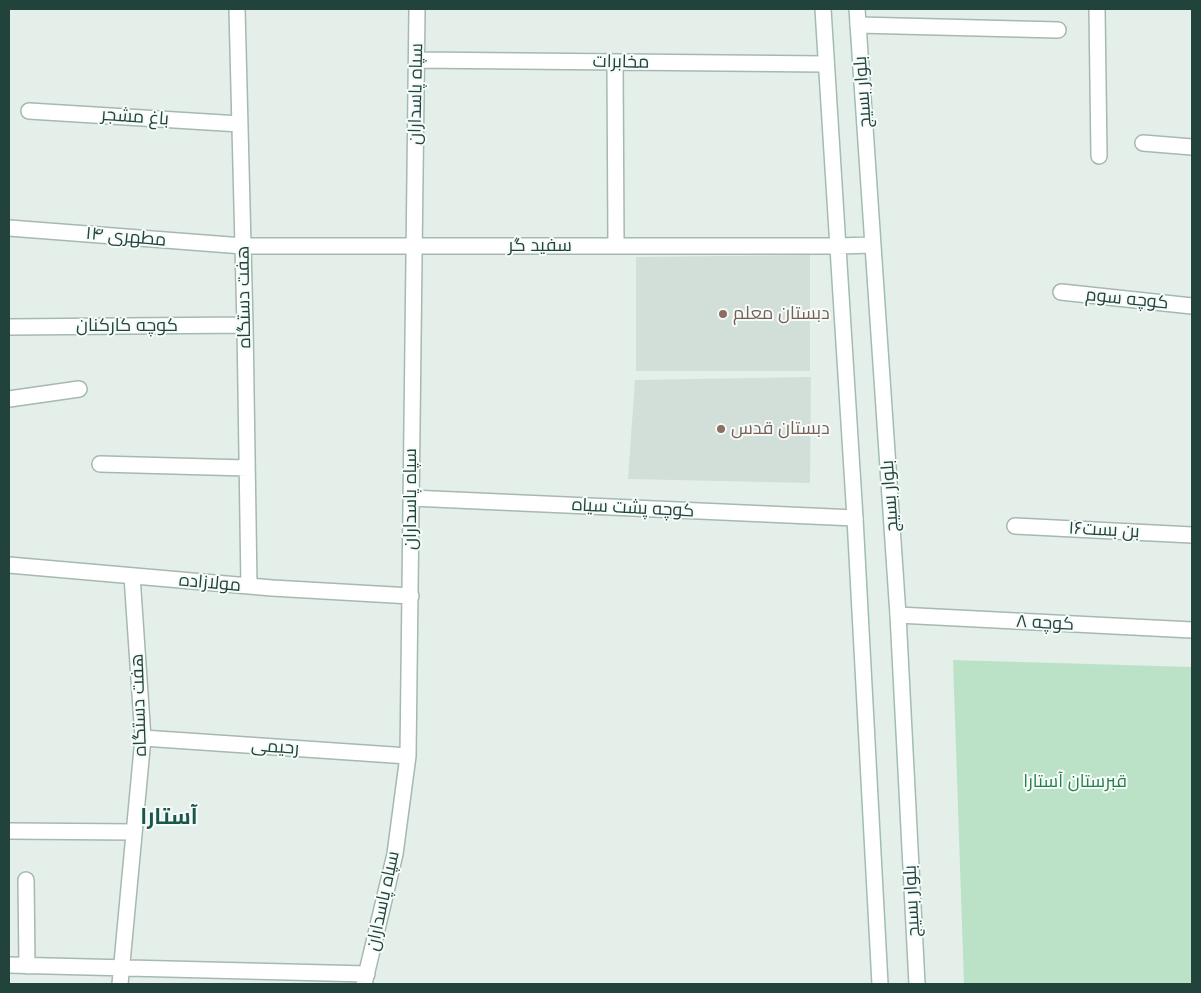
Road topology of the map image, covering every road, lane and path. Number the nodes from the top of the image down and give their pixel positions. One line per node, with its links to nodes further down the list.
1 (237, 9): 12 (street, هفت دستگاه)
2 (417, 9): 8 (street, سپاه پاسداران)
3 (822, 9): 10 (street, بلوار بسیج)
4 (857, 9): 6 (street, بلوار بسیج)
5 (1097, 9): 15 (street)
6 (858, 25): 7 (street); 17 (street, بلوار بسیج)
7 (1058, 30)
8 (417, 60): 9 (street, مخابرات); 19 (street, سپاه پاسداران)
9 (615, 62): 10 (street, مخابرات); 20 (street)
10 (825, 64): 21 (street, بلوار بسیج)
11 (29, 111): 12 (street, باغ مشجر)
12 (240, 124): 18 (street, هفت دستگاه)
13 (1143, 143): 14 (street)
14 (1192, 147)
15 (1099, 156)
16 (9, 228): 18 (street, مطهری ۱۴)
17 (873, 245): 21 (street, سفید گر); 38 (street, بلوار بسیج)
18 (243, 246): 19 (street, سفید گر); 24 (street, هفت دستگاه)
19 (413, 246): 20 (street, سفید گر); 30 (street, سپاه پاسداران)
20 (616, 246): 21 (street, سفید گر)
21 (837, 246): 31 (street, بلوار بسیج)
22 (1061, 292): 23 (street, کوچه سوم)
23 (1192, 306)
24 (245, 325): 25 (street, کوچه کارکنان); 29 (street, هفت دستگاه)
25 (9, 327)
26 (79, 389): 27 (street)
27 (9, 399)
28 (100, 464): 29 (street)
29 (247, 468): 36 (street, هفت دستگاه)
30 (411, 498): 31 (street, کوچه پشت سیاه); 37 (street, سپاه پاسداران)
31 (855, 518): 50 (street, بلوار بسیج)
32 (1015, 526): 33 (street, بن بست۱۶)
33 (1192, 535)
34 (9, 565): 35 (street, مولازاده)
35 (132, 576): 36 (street, مولازاده); 40 (street, هفت دستگاه)
36 (249, 586): 37 (street, مولازاده)
37 (411, 596): 41 (street, سپاه پاسداران)
38 (898, 615): 39 (street, کوچه ۸); 51 (street, بلوار بسیج)
39 (1192, 630)
40 (143, 738): 41 (street, رحیمی); 43 (street, هفت دستگاه)
41 (408, 756): 48 (street, سپاه پاسداران)
42 (9, 831): 43 (street)
43 (134, 832): 47 (street, هفت دستگاه)
44 (26, 880): 46 (street)
45 (9, 965): 46 (street)
46 (27, 966): 47 (street)
47 (122, 969): 48 (street); 49 (street, هفت دستگاه)
48 (366, 979)
49 (120, 984)
50 (880, 984)
51 (917, 984)

